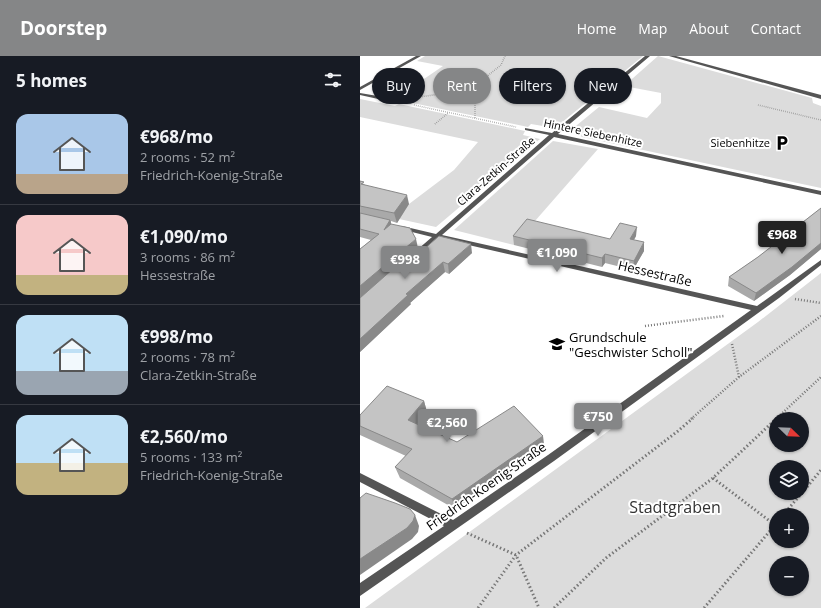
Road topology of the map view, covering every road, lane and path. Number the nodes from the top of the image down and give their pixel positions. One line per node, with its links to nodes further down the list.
1 (419, 56): 6 (street)
2 (505, 56): 5 (path)
3 (648, 56): 18 (street, Clara-Zetkin-Straße)
4 (671, 56): 9 (street)
5 (491, 73)
6 (360, 89)
7 (360, 94): 8 (street)
8 (372, 96)
9 (821, 97)
10 (410, 104): 13 (path, Hintere Siebenhitze)
11 (475, 104): 14 (path)
12 (758, 105): 15 (path)
13 (449, 113): 14 (path, Hintere Siebenhitze); 16 (path)
14 (475, 118): 17 (path, Hintere Siebenhitze)
15 (821, 120)
16 (435, 124)
17 (527, 129): 18 (street, Hintere Siebenhitze)
18 (554, 135): 19 (street, Hintere Siebenhitze); 21 (street, Clara-Zetkin-Straße)
19 (821, 193)
20 (391, 225): 21 (street, Hessestraße)
21 (437, 236): 22 (street, Clara-Zetkin-Straße); 26 (street, Hessestraße)
22 (407, 262)
23 (821, 262): 24 (street, Friedrich-Koenig-Straße)
24 (776, 296): 25 (path); 26 (street, Friedrich-Koenig-Straße)
25 (821, 303)
26 (758, 309): 28 (street, Friedrich-Koenig-Straße)
27 (821, 316): 31 (path)
28 (740, 322): 29 (path); 30 (street, Friedrich-Koenig-Straße)
29 (645, 326)
30 (730, 330): 31 (path); 40 (street, Friedrich-Koenig-Straße)
31 (739, 377): 42 (path)
32 (821, 377): 35 (path)
33 (821, 470): 36 (path)
34 (360, 477): 40 (street)
35 (713, 478): 39 (path); 46 (path)
36 (809, 485)
37 (796, 500): 38 (path)
38 (789, 508)
39 (769, 519)
40 (452, 526): 42 (path); 43 (street, Friedrich-Koenig-Straße)
41 (769, 532): 47 (path)
42 (516, 555): 44 (path); 45 (path)
43 (360, 590)
44 (478, 608)
45 (538, 608)
46 (554, 608)
47 (704, 608)

